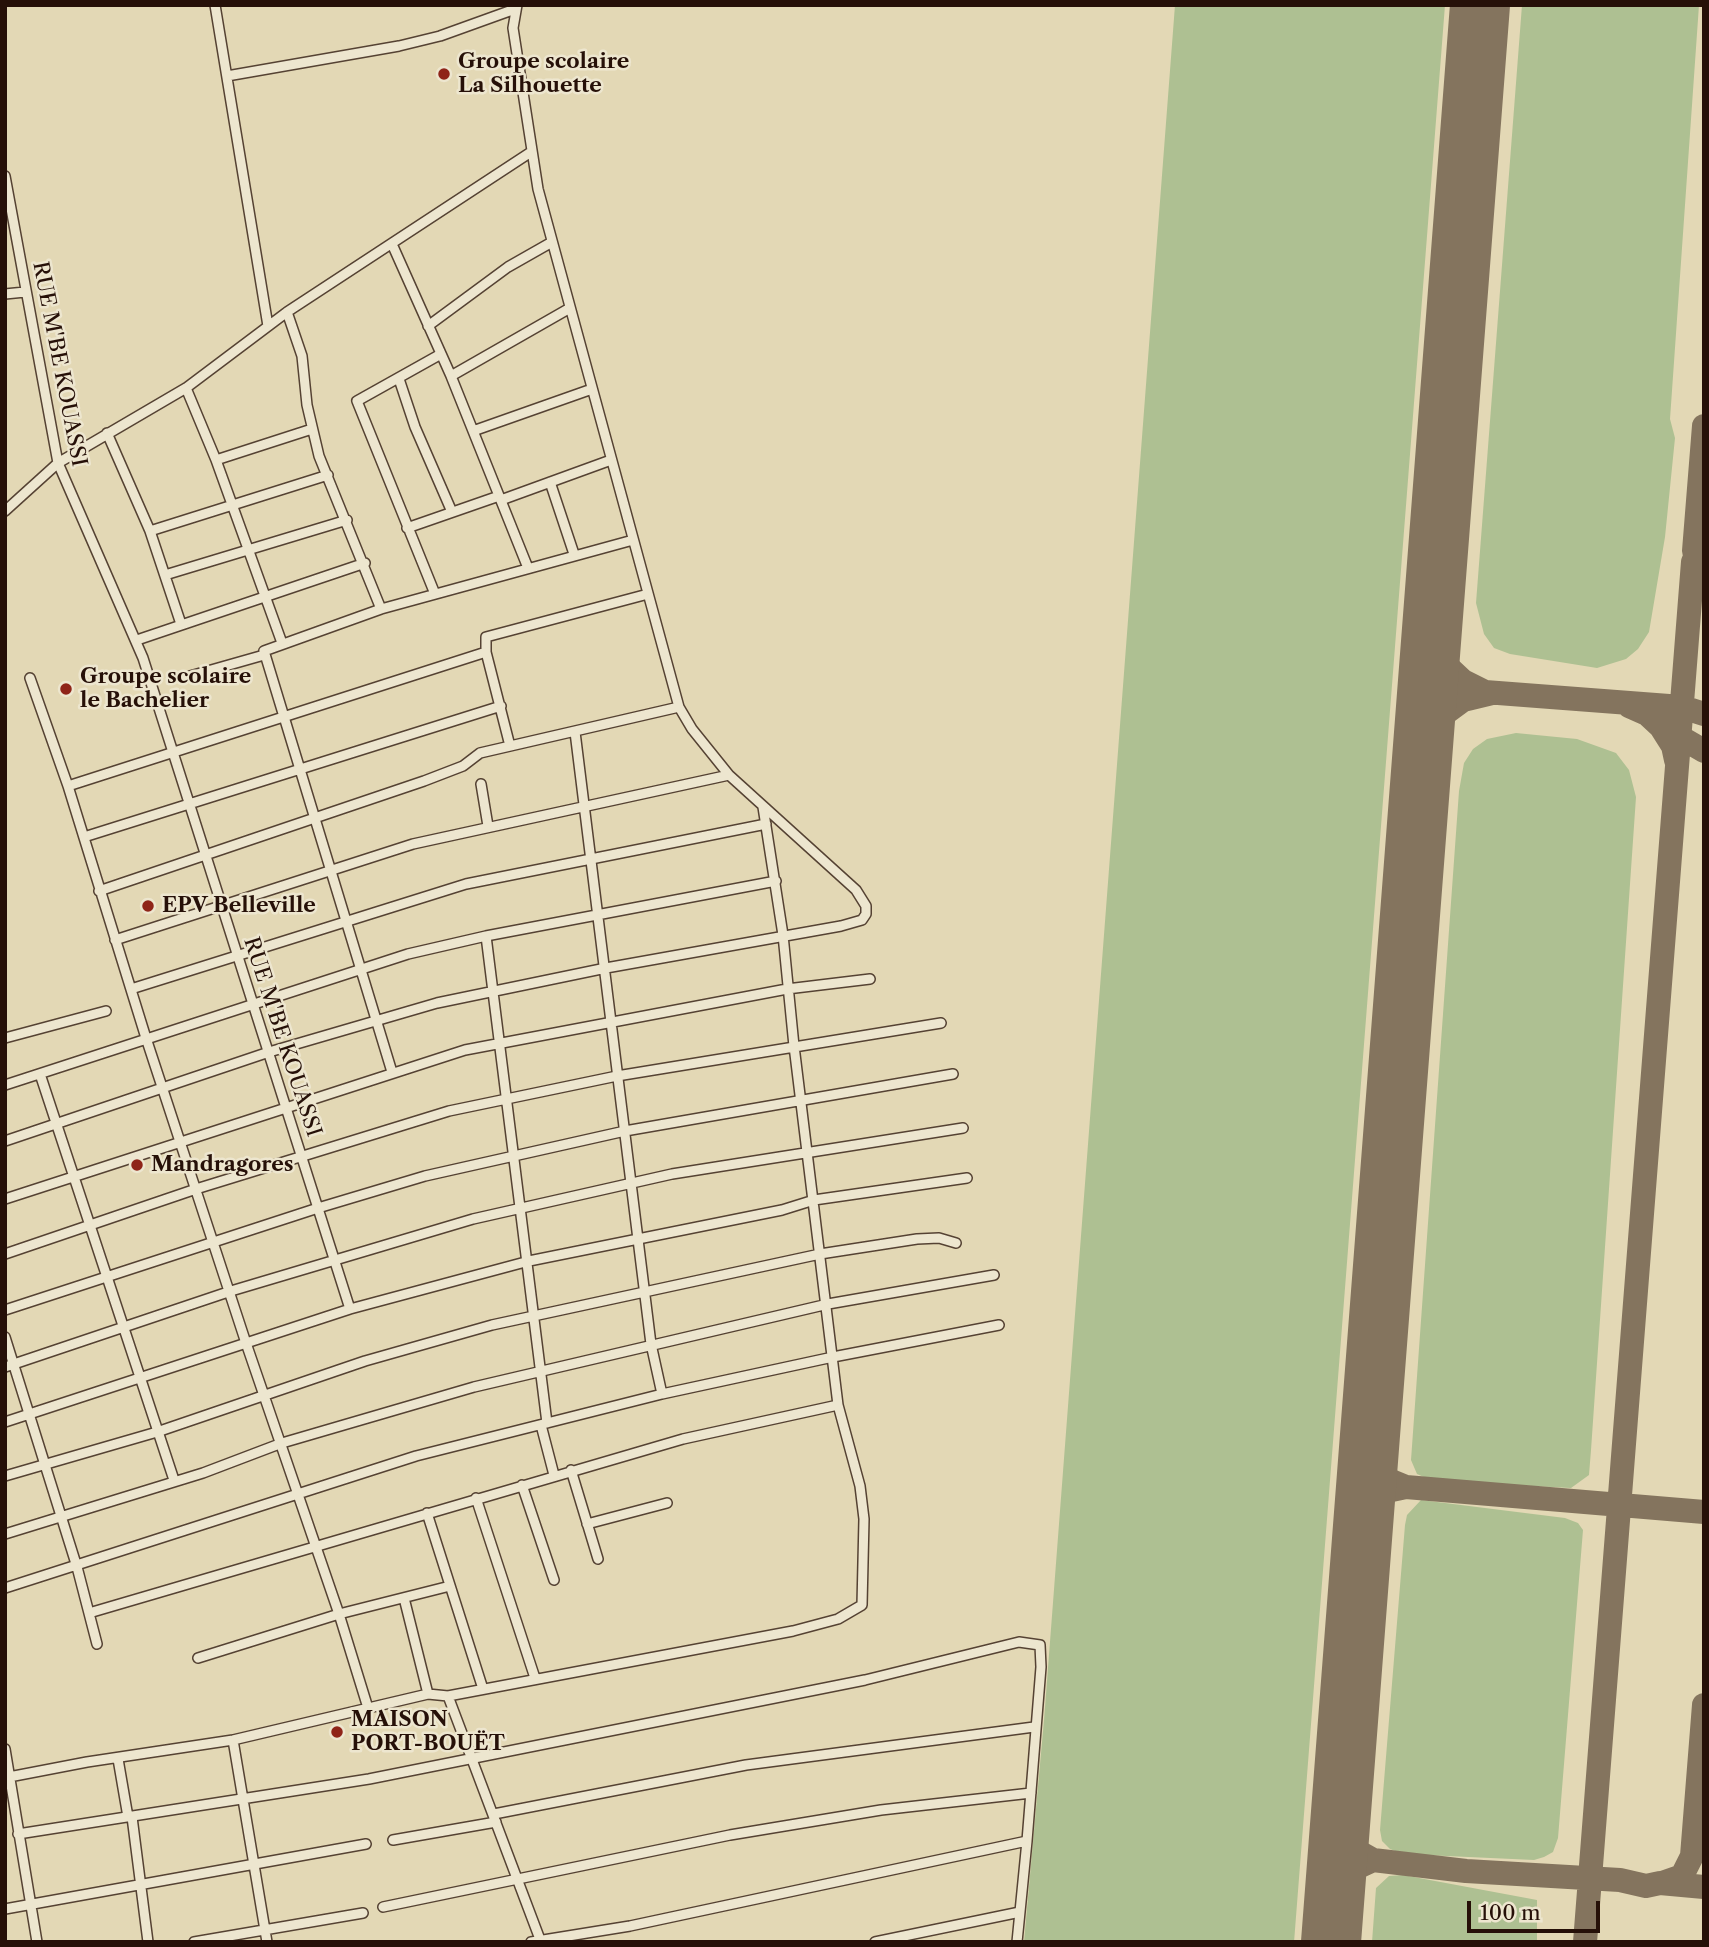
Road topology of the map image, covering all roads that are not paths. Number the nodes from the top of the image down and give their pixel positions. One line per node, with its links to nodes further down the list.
1 (215, 5): 3 (street)
2 (516, 7): 3 (street); 4 (street)
3 (227, 76): 12 (street)
4 (531, 152): 6 (street); 7 (street)
5 (5, 176): 8 (street, RUE M'BE KOUASSI)
6 (552, 242): 10 (street); 13 (street)
7 (392, 244): 11 (street); 13 (street)
8 (25, 292): 9 (street); 24 (street, RUE M'BE KOUASSI)
9 (5, 294)
10 (570, 309): 15 (street); 18 (street)
11 (287, 312): 12 (street); 19 (street)
12 (268, 326): 17 (street)
13 (428, 326): 14 (street)
14 (441, 354): 15 (street); 16 (street)
15 (451, 376): 20 (street)
16 (399, 379): 30 (street); 32 (street)
17 (186, 388): 21 (street); 22 (street)
18 (592, 389): 20 (street); 23 (street)
19 (312, 429): 22 (street); 25 (street)
20 (473, 431): 27 (street)
21 (107, 433): 24 (street); 33 (street)
22 (216, 460): 28 (street)
23 (611, 460): 26 (street); 34 (street)
24 (58, 463): 29 (street); 45 (street, RUE M'BE KOUASSI)
25 (328, 475): 28 (street); 31 (street)
26 (550, 482): 27 (street); 36 (street)
27 (500, 498): 30 (street); 38 (street)
28 (232, 503): 33 (street); 35 (street)
29 (7, 508)
30 (452, 512): 32 (street)
31 (347, 520): 35 (street); 37 (street)
32 (407, 528): 41 (street)
33 (150, 531): 39 (street)
34 (633, 540): 36 (street); 42 (street)
35 (250, 551): 39 (street); 40 (street)
36 (574, 554): 38 (street)
37 (365, 563): 40 (street); 43 (street)
38 (528, 568): 41 (street)
39 (165, 576): 44 (street)
40 (266, 594): 44 (street); 46 (street)
41 (435, 594): 43 (street)
42 (648, 594): 47 (street); 52 (street)
43 (381, 609): 46 (street)
44 (181, 624): 45 (street)
45 (137, 640): 56 (street, RUE M'BE KOUASSI)
46 (282, 643): 48 (street)
47 (486, 652): 51 (street); 53 (street)
48 (264, 655): 50 (street); 53 (street)
49 (30, 678): 60 (street)
50 (183, 678)
51 (501, 706): 55 (street); 57 (street)
52 (679, 707): 54 (street); 58 (street)
53 (283, 719): 56 (street); 57 (street)
54 (575, 732): 55 (street); 62 (street)
55 (510, 746): 64 (street)
56 (173, 753): 60 (street); 61 (street, RUE M'BE KOUASSI)
57 (299, 769): 61 (street); 64 (street)
58 (729, 775): 62 (street); 63 (street)
59 (481, 784): 66 (street)
60 (68, 786): 67 (street)
61 (189, 804): 67 (street); 68 (street, RUE M'BE KOUASSI)
62 (586, 807): 66 (street); 69 (street)
63 (763, 807): 65 (street); 76 (street)
64 (315, 818): 68 (street); 70 (street)
65 (766, 824): 69 (street); 71 (street)
66 (488, 827): 70 (street)
67 (84, 837): 72 (street)
68 (207, 853): 72 (street); 73 (street, RUE M'BE KOUASSI)
69 (592, 859): 74 (street); 75 (street)
70 (332, 871): 73 (street); 75 (street)
71 (776, 881): 74 (street); 76 (street)
72 (99, 891): 78 (street)
73 (222, 903): 78 (street); 79 (street, RUE M'BE KOUASSI)
74 (598, 914): 77 (street); 80 (street)
75 (347, 920): 79 (street); 81 (street)
76 (783, 935): 80 (street); 84 (street)
77 (486, 936): 81 (street); 85 (street)
78 (115, 940): 83 (street)
79 (236, 955): 83 (street); 86 (street, RUE M'BE KOUASSI)
80 (606, 968): 85 (street); 89 (street)
81 (362, 970): 86 (street); 88 (street)
82 (870, 979): 84 (street)
83 (131, 989): 92 (street)
84 (788, 989): 89 (street); 94 (street)
85 (492, 991): 88 (street); 93 (street)
86 (253, 1003): 92 (street); 95 (street, RUE M'BE KOUASSI)
87 (106, 1011): 91 (street)
88 (377, 1021): 95 (street); 96 (street)
89 (613, 1023): 93 (street); 99 (street)
90 (941, 1023): 94 (street)
91 (5, 1038)
92 (146, 1038): 97 (street); 101 (street)
93 (499, 1043): 96 (street); 102 (street)
94 (794, 1046): 99 (street); 103 (street)
95 (269, 1052): 101 (street); 104 (street, RUE M'BE KOUASSI)
96 (392, 1072): 104 (street)
97 (40, 1074): 100 (street); 105 (street)
98 (953, 1074): 103 (street)
99 (617, 1076): 102 (street); 107 (street)
100 (5, 1084)
101 (163, 1089): 105 (street); 109 (street)
102 (506, 1098): 111 (street); 112 (street)
103 (800, 1101): 107 (street); 110 (street)
104 (286, 1106): 109 (street); 111 (street, RUE M'BE KOUASSI)
105 (56, 1126): 108 (street); 113 (street)
106 (963, 1128): 110 (street)
107 (625, 1131): 112 (street); 115 (street)
108 (5, 1141)
109 (181, 1143): 113 (street); 116 (street)
110 (807, 1152): 115 (street); 118 (street)
111 (302, 1155): 116 (street); 119 (street, RUE M'BE KOUASSI)
112 (513, 1155): 119 (street); 120 (street)
113 (74, 1178): 117 (street); 121 (street)
114 (967, 1178): 118 (street)
115 (631, 1184): 120 (street); 122 (street)
116 (196, 1189): 121 (street); 123 (street)
117 (5, 1199)
118 (814, 1200): 122 (street); 126 (street)
119 (318, 1208): 123 (street); 127 (street, RUE M'BE KOUASSI)
120 (521, 1209): 127 (street); 128 (street)
121 (90, 1225): 125 (street); 130 (street)
122 (638, 1237): 128 (street); 131 (street)
123 (215, 1242): 130 (street); 132 (street)
124 (956, 1243): 126 (street)
125 (5, 1254)
126 (820, 1254): 131 (street); 133 (street)
127 (334, 1260): 132 (street); 134 (street, RUE M'BE KOUASSI)
128 (529, 1261): 134 (street); 136 (street)
129 (994, 1275): 133 (street)
130 (107, 1279): 135 (street); 138 (street)
131 (646, 1290): 136 (street); 141 (street)
132 (231, 1291): 138 (street); 140 (street)
133 (828, 1304): 141 (street); 142 (street)
134 (350, 1309): 140 (street)
135 (5, 1310)
136 (533, 1315): 144 (street); 146 (street)
137 (999, 1325): 142 (street)
138 (123, 1328): 143 (street); 145 (street)
139 (5, 1336): 143 (street)
140 (246, 1343): 145 (street); 146 (street)
141 (651, 1344): 144 (street); 147 (street)
142 (833, 1357): 147 (street); 148 (street)
143 (10, 1365): 149 (street)
144 (541, 1372): 151 (street); 153 (street)
145 (140, 1379): 149 (street); 152 (street)
146 (263, 1394): 152 (street); 153 (street)
147 (662, 1394): 151 (street)
148 (838, 1405): 155 (street); 178 (street)
149 (30, 1414): 150 (street); 154 (street)
150 (5, 1422)
151 (544, 1424): 156 (street); 160 (street)
152 (157, 1432): 154 (street); 158 (street)
153 (282, 1443): 158 (street); 160 (street)
154 (45, 1464): 157 (street); 164 (street)
155 (571, 1470): 156 (street); 165 (street)
156 (554, 1475): 159 (street)
157 (5, 1476)
158 (174, 1480): 164 (street)
159 (522, 1485): 161 (street); 170 (street)
160 (299, 1496): 167 (street); 169 (street)
161 (475, 1498): 163 (street); 178 (street)
162 (667, 1503): 165 (street)
163 (427, 1513): 167 (street); 171 (street)
164 (62, 1518): 166 (street); 169 (street)
165 (587, 1524): 168 (street)
166 (5, 1534)
167 (316, 1547): 174 (street); 175 (street)
168 (598, 1559)
169 (77, 1567): 172 (street); 174 (street)
170 (554, 1580)
171 (450, 1586): 173 (street); 179 (street)
172 (5, 1588)
173 (404, 1598): 175 (street); 180 (street)
174 (89, 1613): 176 (street)
175 (339, 1614): 177 (street); 182 (street)
176 (97, 1644)
177 (198, 1657)
178 (535, 1678): 179 (street)
179 (483, 1689): 181 (street)
180 (428, 1694): 181 (street); 182 (street)
181 (448, 1696): 186 (street)
182 (368, 1709): 184 (street)
183 (1034, 1727): 186 (street); 189 (street); 192 (street)
184 (233, 1740): 187 (street); 190 (street)
185 (5, 1749): 188 (street)
186 (472, 1758): 190 (street); 192 (street)
187 (118, 1759): 188 (street); 191 (street)
188 (9, 1777): 193 (street)
189 (1031, 1793): 195 (street); 198 (street)
190 (242, 1799): 191 (street); 197 (street)
191 (130, 1817): 193 (street); 199 (street)
192 (495, 1818): 194 (street); 198 (street)
193 (18, 1834): 200 (street)
194 (393, 1840)
195 (1027, 1841): 203 (street); 206 (street)
196 (366, 1844): 197 (street)
197 (251, 1863): 199 (street); 205 (street)
198 (518, 1880): 201 (street); 206 (street)
199 (140, 1884): 200 (street); 208 (street)
200 (30, 1904): 202 (street); 207 (street)
201 (383, 1907)
202 (5, 1909)
203 (1020, 1912): 211 (street); 212 (street)
204 (363, 1913): 205 (street)
205 (264, 1928): 209 (street); 210 (street)
206 (537, 1941)
207 (37, 1942)
208 (148, 1942)
209 (194, 1942)
210 (267, 1942)
211 (875, 1942)
212 (1017, 1942)

